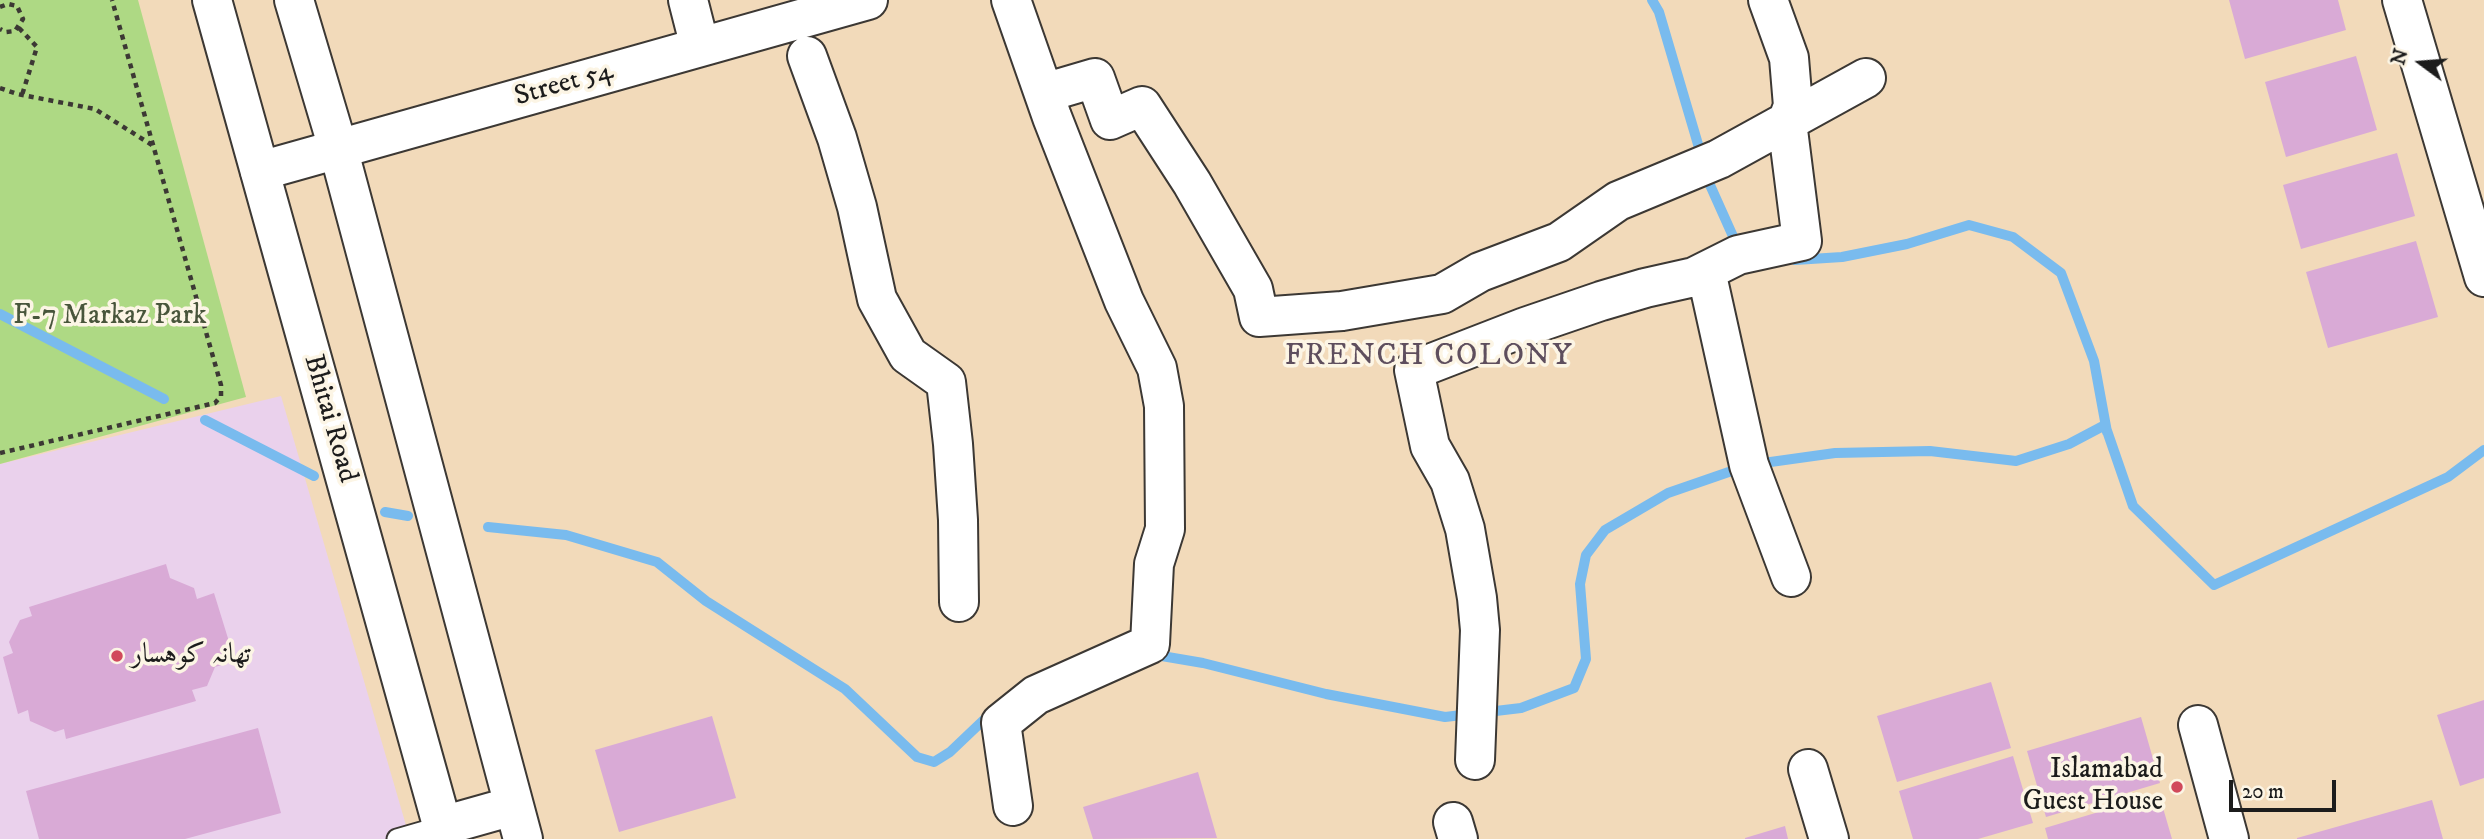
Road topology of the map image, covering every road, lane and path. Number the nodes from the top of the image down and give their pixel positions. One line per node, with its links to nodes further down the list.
1 (112, 0): 19 (path)
2 (212, 0): 21 (street, Bhitai Road)
3 (293, 0): 20 (street)
4 (688, 0): 12 (street)
5 (868, 0): 12 (street, Street 54)
6 (1011, 0): 16 (street)
7 (1768, 0): 18 (street)
8 (2402, 0): 23 (street)
9 (0, 7): 10 (path)
10 (19, 28): 11 (path); 17 (path)
11 (0, 29)
12 (701, 47): 20 (street, Street 54)
13 (807, 56): 26 (street)
14 (1866, 78): 18 (street)
15 (0, 88): 17 (path)
16 (1044, 93): 18 (street); 30 (street)
17 (22, 95): 19 (path)
18 (1787, 122): 22 (street)
19 (153, 145): 24 (path)
20 (338, 148): 21 (street, Street 54); 31 (street)
21 (260, 171): 32 (street, Bhitai Road)
22 (1737, 258): 25 (street); 28 (street)
23 (2484, 277)
24 (0, 453)
25 (1791, 577)
26 (959, 601)
27 (2198, 725): 35 (street)
28 (1475, 749)
29 (1808, 769): 34 (street)
30 (1013, 806)
31 (518, 822): 32 (street)
32 (444, 832): 33 (lane)
33 (397, 839)
34 (1829, 839)
35 (2229, 839)

